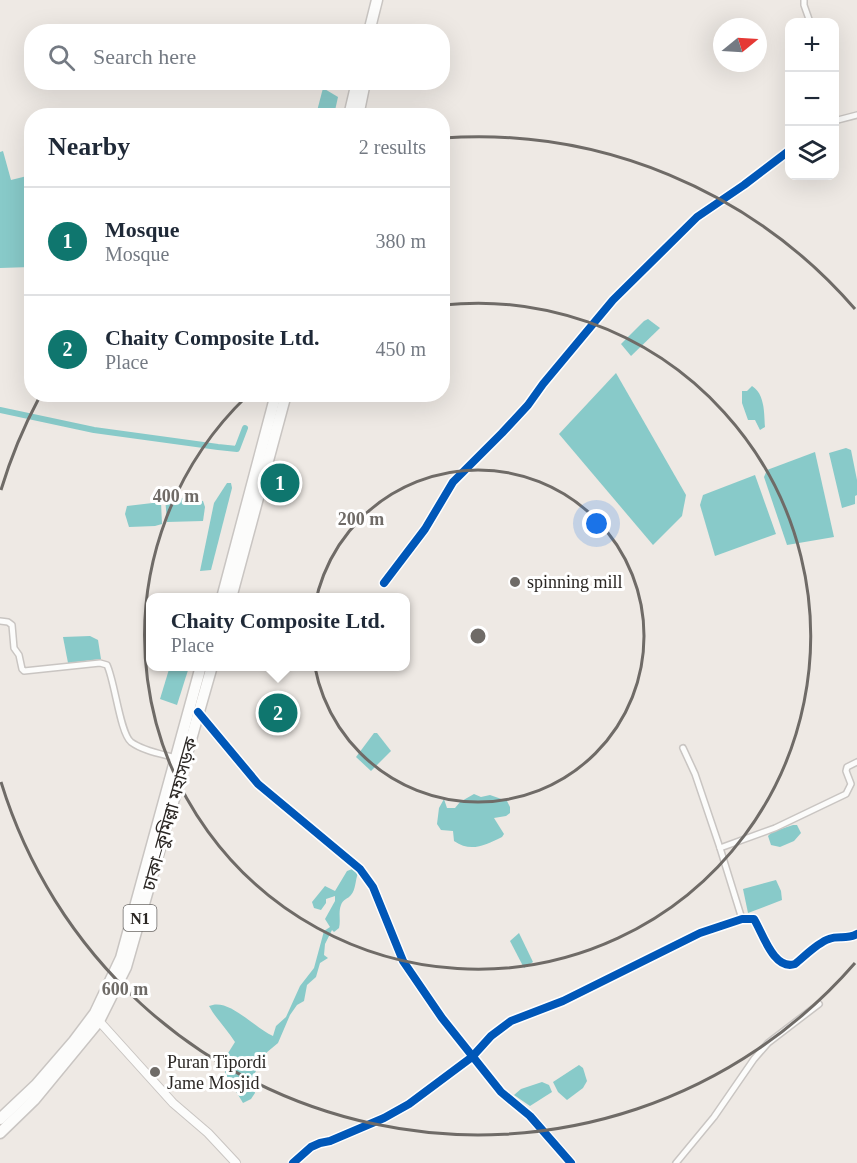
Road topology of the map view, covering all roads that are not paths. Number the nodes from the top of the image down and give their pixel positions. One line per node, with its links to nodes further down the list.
1 (377, 0): 5 (highway)
2 (384, 0): 6 (highway)
3 (804, 0): 4 (street)
4 (809, 18)
5 (371, 24)
6 (379, 24)
7 (355, 90): 9 (highway)
8 (363, 90): 10 (highway)
9 (352, 108)
10 (360, 108)
11 (857, 115): 12 (street)
12 (839, 118)
13 (785, 153): 16 (street)
14 (274, 402): 17 (highway)
15 (283, 402): 18 (highway)
16 (384, 583)
17 (223, 593)
18 (232, 593)
19 (0, 621): 24 (street)
20 (200, 671): 24 (highway, ঢাকা–কুমিল্লা মহাসড়ক / N1)
21 (210, 671): 22 (highway, ঢাকা–কুমিল্লা মহাসড়ক / N1)
22 (198, 712): 30 (highway, ঢাকা–কুমিল্লা মহাসড়ক / N1); 31 (street)
23 (683, 748): 26 (street)
24 (176, 758): 30 (highway, ঢাকা–কুমিল্লা মহাসড়ক / N1)
25 (857, 762): 26 (street)
26 (720, 848): 27 (street)
27 (742, 920): 28 (street); 31 (street)
28 (857, 934)
29 (819, 1004): 37 (street)
30 (99, 1017): 32 (highway, ঢাকা–কুমিল্লা মহাসড়ক / N1); 33 (highway, ঢাকা–কুমিল্লা মহাসড়ক / N1); 34 (street)
31 (472, 1057): 35 (street); 36 (street)
32 (0, 1119)
33 (0, 1133)
34 (237, 1163)
35 (293, 1163)
36 (571, 1163)
37 (676, 1163)

